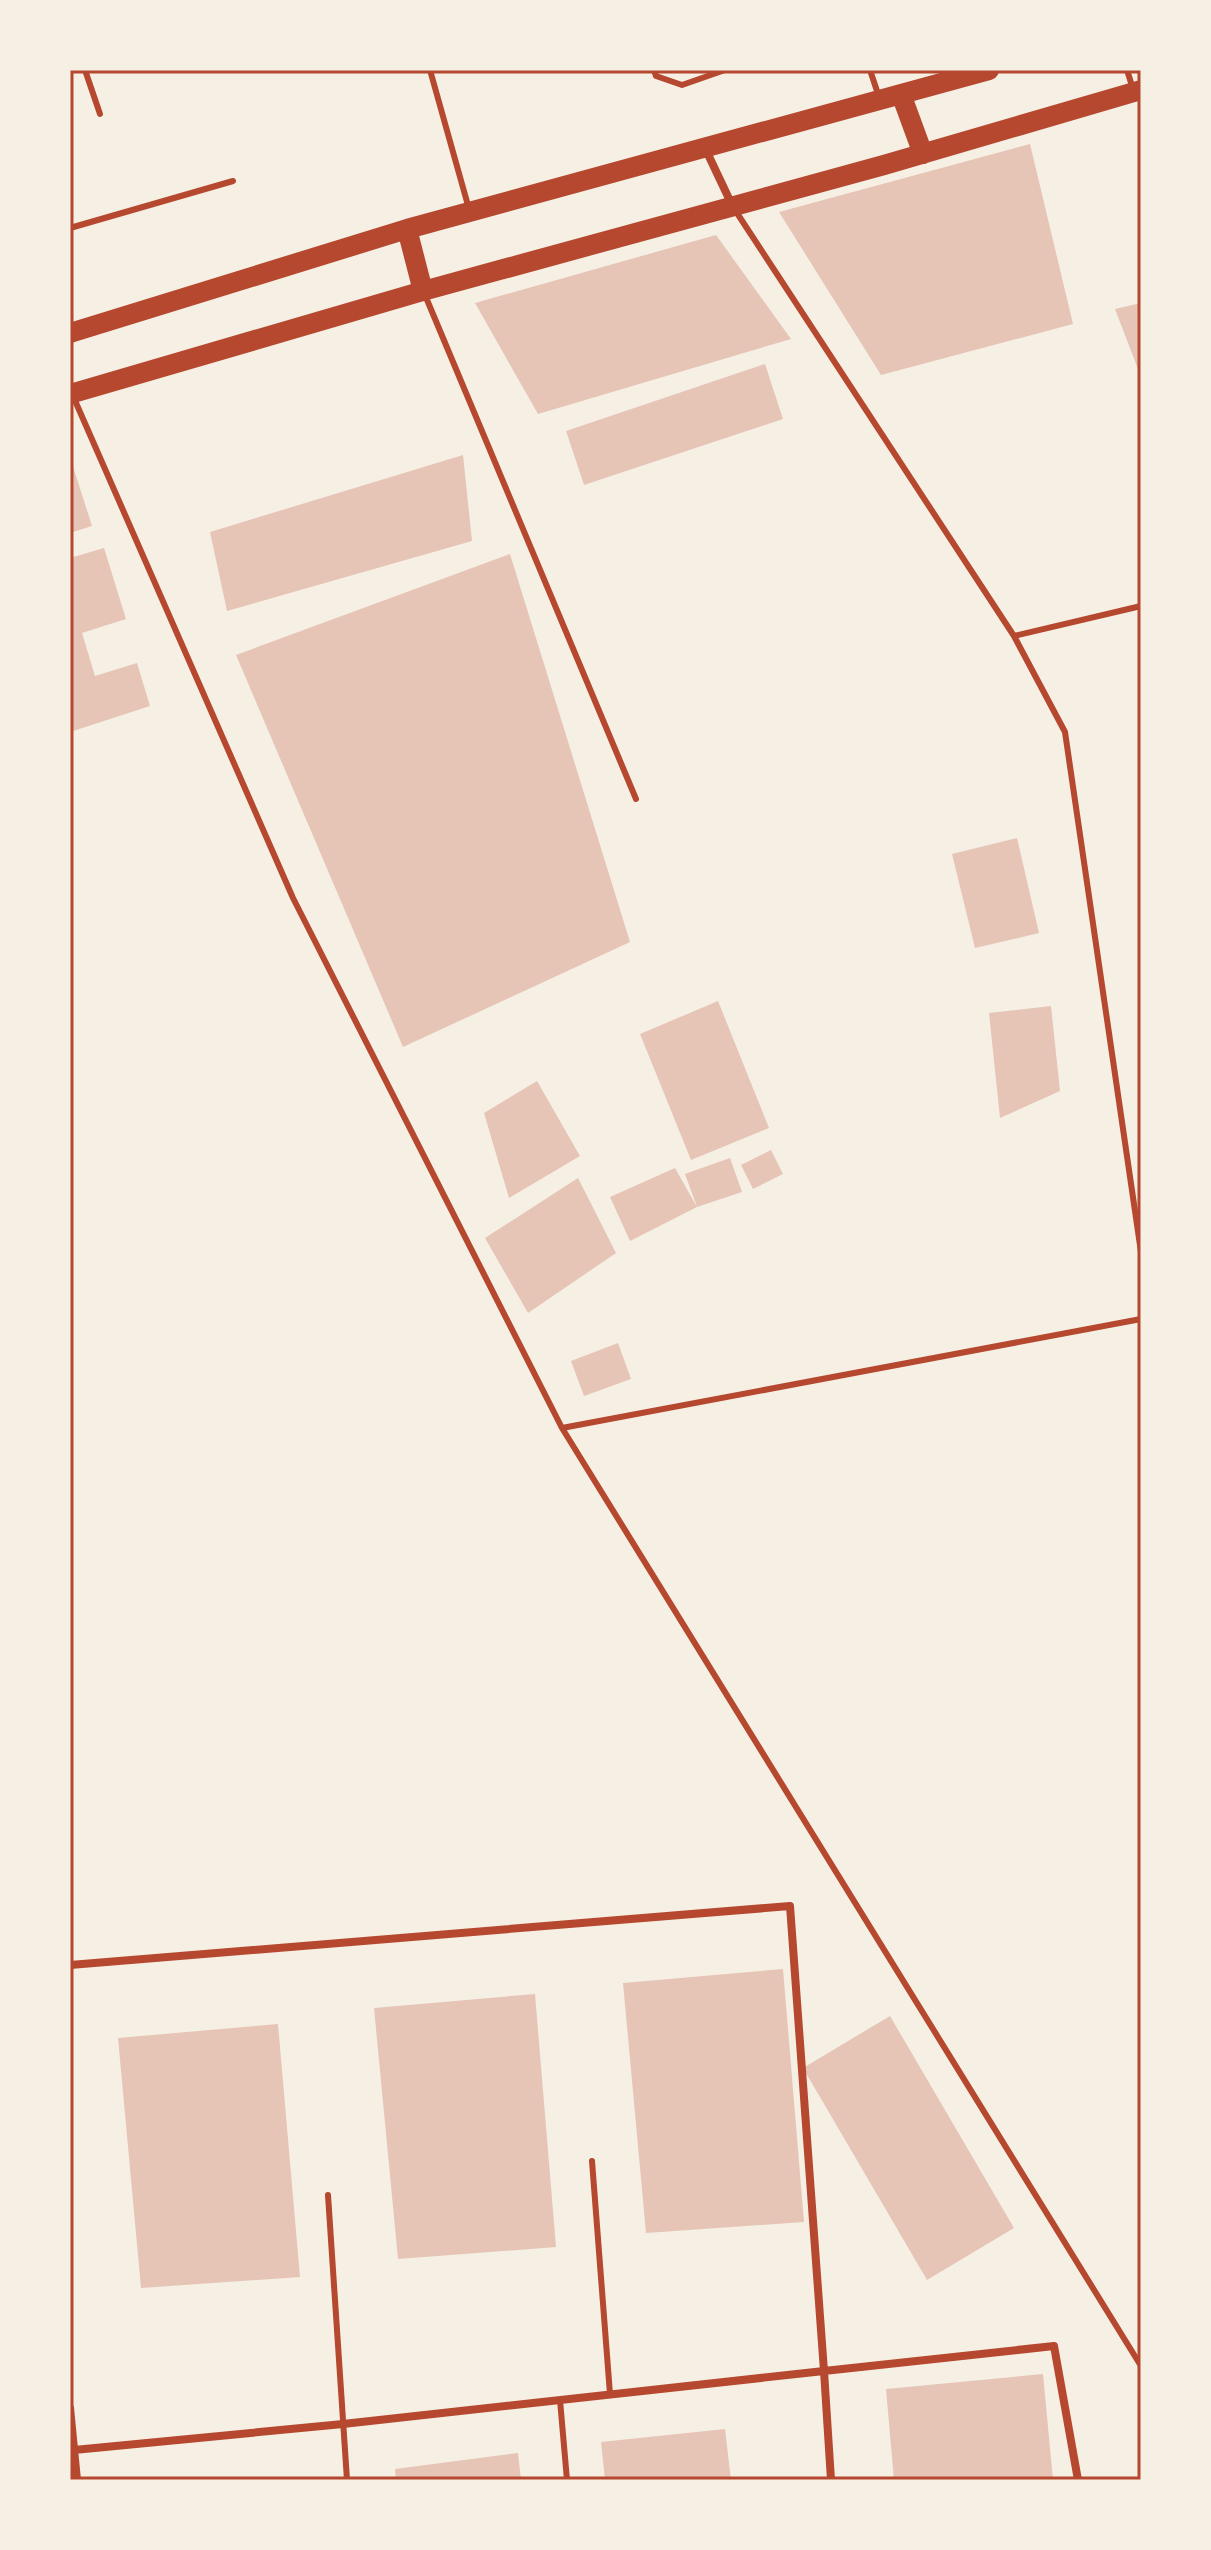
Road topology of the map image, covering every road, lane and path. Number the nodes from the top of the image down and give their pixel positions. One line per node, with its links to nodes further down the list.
1 (85, 70): 11 (lane)
2 (430, 70): 16 (lane)
3 (654, 70): 4 (lane)
4 (725, 70)
5 (870, 70): 10 (lane)
6 (989, 70): 9 (main road)
7 (1127, 70): 8 (lane)
8 (1138, 91): 13 (main road)
9 (901, 94): 10 (main road); 13 (main road)
10 (880, 98): 12 (main road)
11 (100, 114)
12 (704, 146): 15 (street); 16 (main road)
13 (923, 154): 15 (main road)
14 (233, 181): 17 (lane)
15 (732, 205): 19 (main road); 23 (lane)
16 (469, 212): 18 (main road)
17 (70, 228)
18 (407, 229): 19 (main road); 20 (main road)
19 (423, 291): 21 (main road); 24 (lane)
20 (70, 333)
21 (71, 392): 27 (lane)
22 (1141, 606): 23 (lane)
23 (1014, 636): 25 (lane)
24 (636, 799)
25 (1141, 1252)
26 (1141, 1319): 27 (lane)
27 (562, 1428): 31 (lane)
28 (70, 1965): 32 (street)
29 (592, 2161): 33 (lane)
30 (328, 2195): 36 (lane)
31 (1141, 2366)
32 (824, 2371): 33 (street); 41 (street); 42 (street)
33 (610, 2394): 34 (street)
34 (560, 2400): 36 (street); 40 (lane)
35 (70, 2408): 37 (street)
36 (343, 2424): 37 (street); 39 (lane)
37 (74, 2450): 38 (street)
38 (77, 2480)
39 (347, 2480)
40 (567, 2480)
41 (831, 2480)
42 (1078, 2480)

